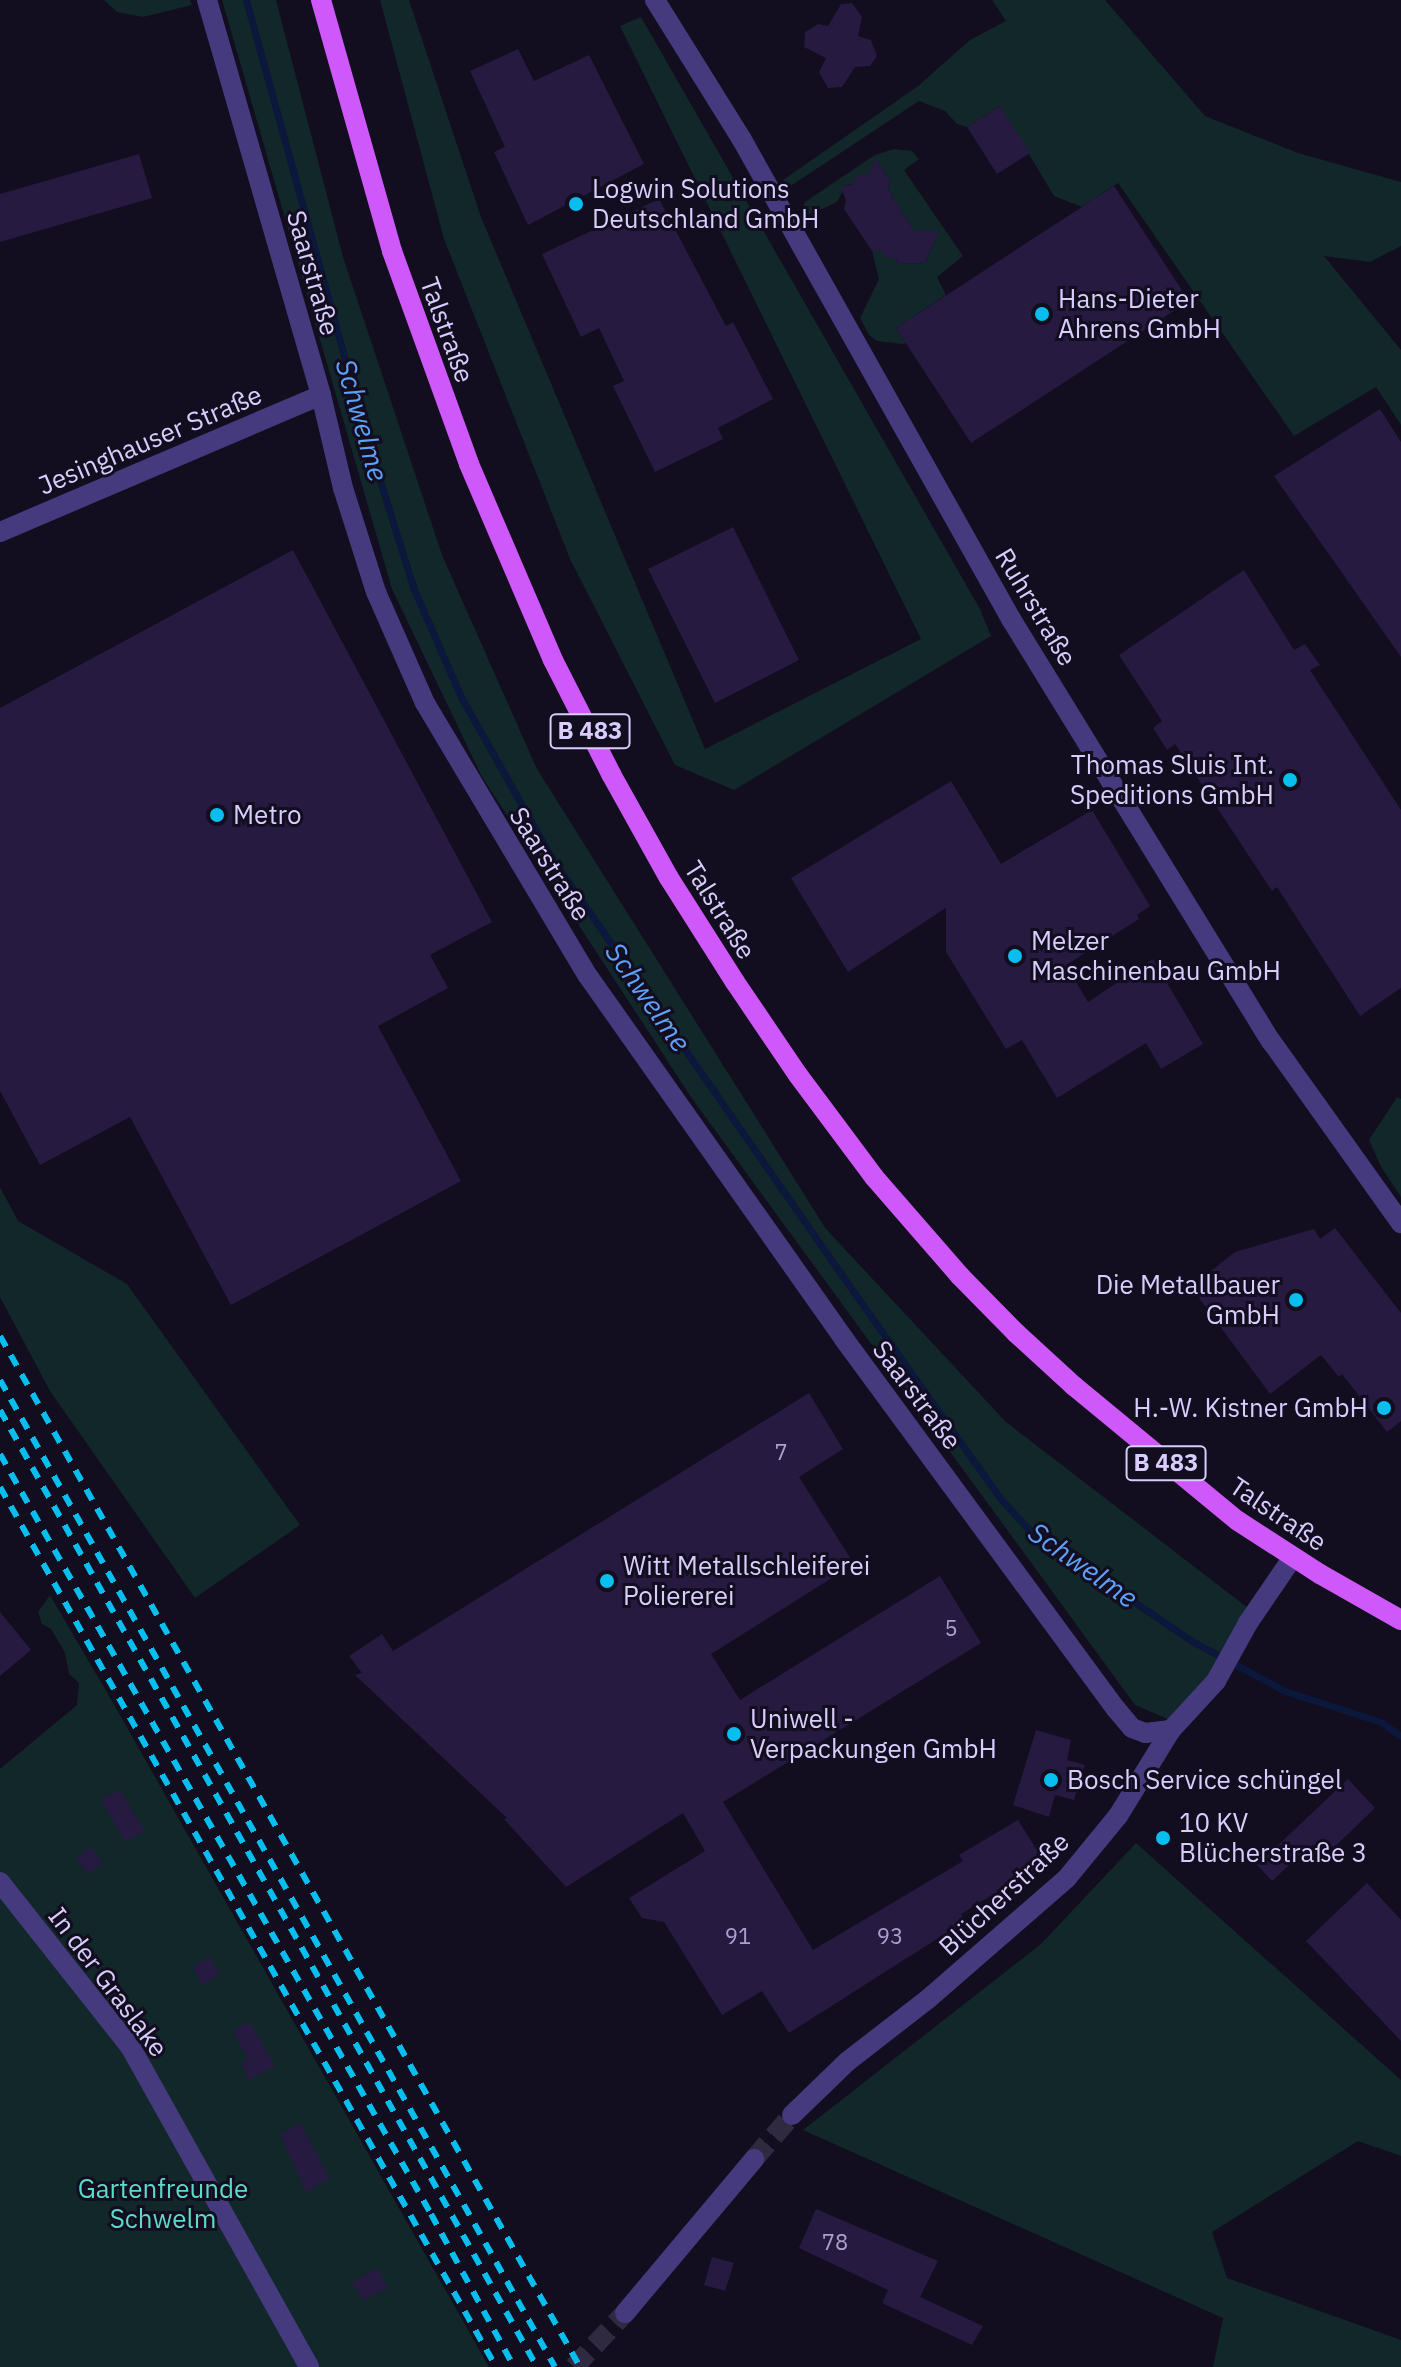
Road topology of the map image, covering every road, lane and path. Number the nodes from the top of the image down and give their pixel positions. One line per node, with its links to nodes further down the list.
1 (207, 0): 4 (street, Saarstraße)
2 (321, 0): 7 (main road, Talstraße / B 483)
3 (655, 0): 6 (street, Ruhrstraße)
4 (321, 395): 5 (street, Jesinghauser Straße); 9 (street, Saarstraße)
5 (0, 532)
6 (1401, 1223)
7 (1293, 1557): 8 (main road, Talstraße / B 483); 9 (street, Blücherstraße)
8 (1401, 1620)
9 (1171, 1730): 11 (street, Blücherstraße)
10 (0, 1882): 14 (street, In der Graslake)
11 (792, 2115)
12 (754, 2159): 13 (street)
13 (625, 2313)
14 (309, 2367)

